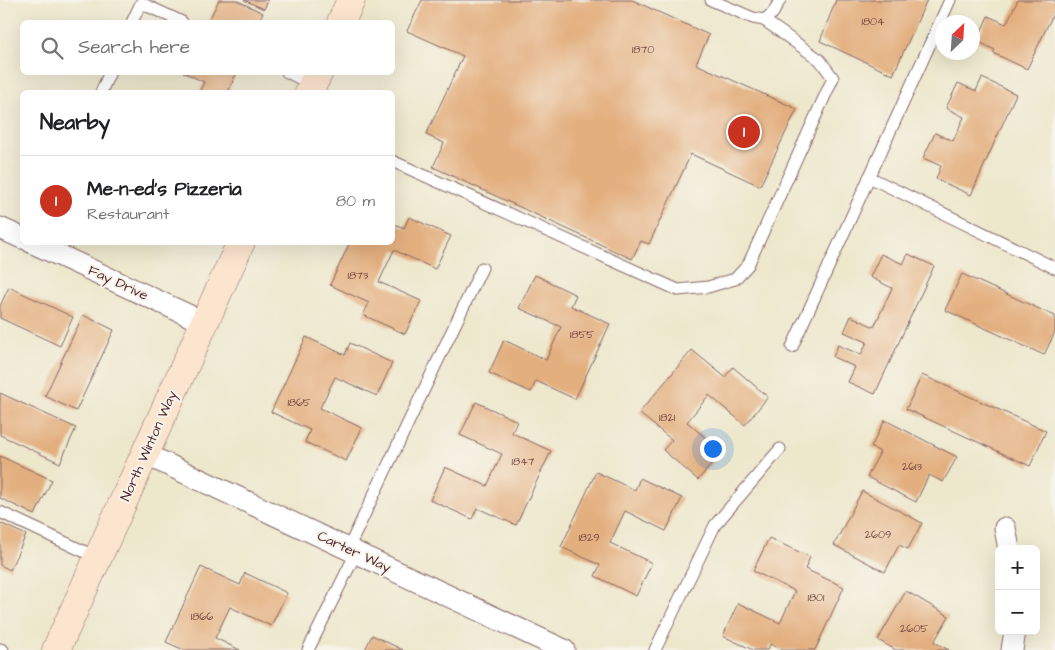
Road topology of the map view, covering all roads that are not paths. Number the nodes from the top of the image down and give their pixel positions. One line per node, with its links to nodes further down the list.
1 (351, 0): 7 (main road)
2 (712, 0): 8 (lane)
3 (780, 0): 8 (lane)
4 (950, 0): 14 (lane)
5 (133, 20): 6 (lane)
6 (178, 20)
7 (342, 20)
8 (764, 20): 13 (lane)
9 (109, 75): 12 (lane)
10 (294, 75): 11 (lane)
11 (314, 83)
12 (102, 90)
13 (395, 161)
14 (869, 177): 20 (lane); 22 (lane)
15 (0, 228): 16 (street)
16 (20, 237)
17 (43, 245): 21 (street, Fay Drive)
18 (240, 245): 21 (main road, North Winton Way)
19 (482, 268): 26 (lane)
20 (1055, 268)
21 (205, 323): 24 (main road, North Winton Way)
22 (792, 347)
23 (780, 449): 32 (lane)
24 (145, 454): 26 (street, Carter Way); 27 (main road, North Winton Way)
25 (0, 512): 27 (lane)
26 (352, 551): 29 (street, Carter Way); 31 (lane)
27 (98, 558): 30 (main road, North Winton Way)
28 (1014, 635): 33 (street)
29 (550, 647)
30 (56, 650)
31 (308, 650)
32 (655, 650)
33 (1012, 650)

